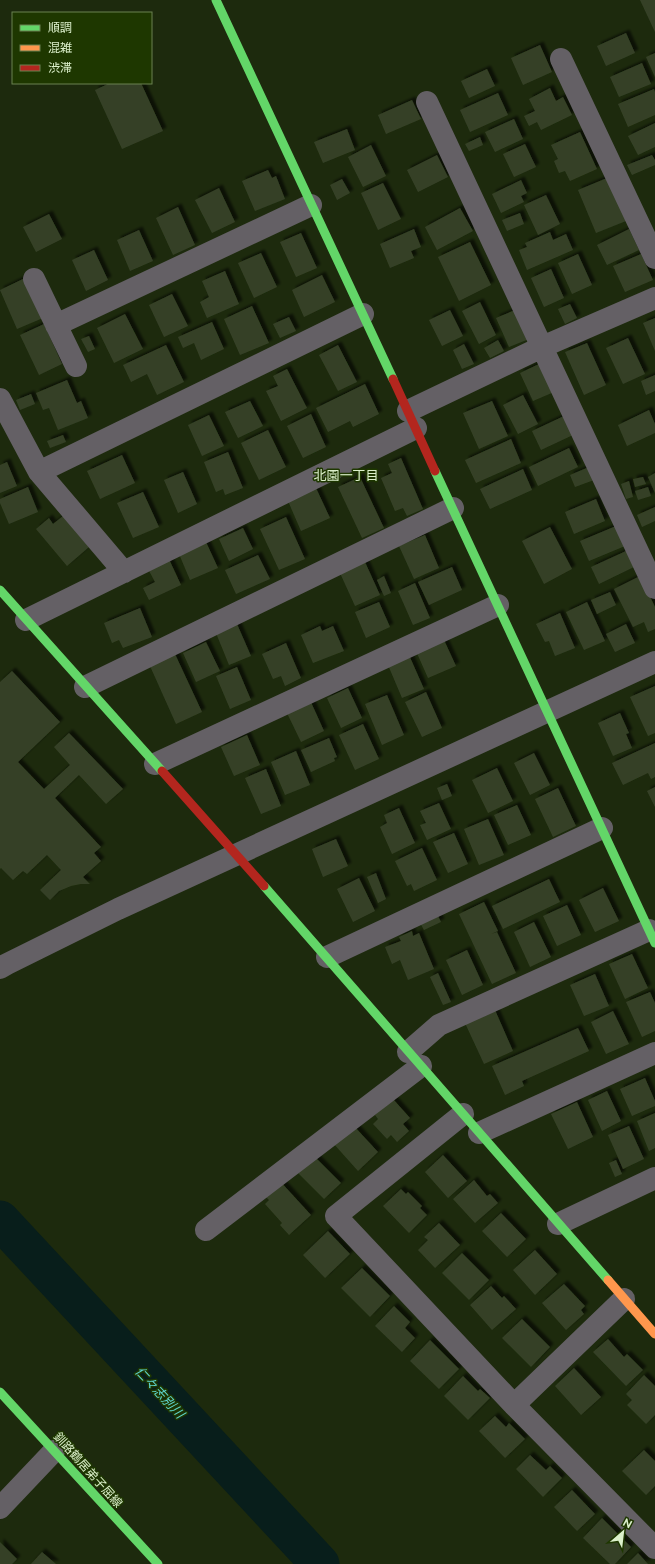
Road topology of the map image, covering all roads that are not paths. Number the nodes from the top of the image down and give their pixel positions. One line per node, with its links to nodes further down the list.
1 (216, 0): 4 (street)
2 (561, 60): 5 (street)
3 (427, 102): 10 (street)
4 (311, 205): 8 (street); 9 (street)
5 (655, 258)
6 (34, 279): 9 (street)
7 (655, 298): 10 (street)
8 (363, 314): 13 (street); 14 (street)
9 (56, 325): 11 (street)
10 (542, 348): 13 (street); 17 (street)
11 (76, 366)
12 (0, 399): 14 (street)
13 (412, 419): 15 (street); 16 (street)
14 (39, 472): 16 (street)
15 (453, 508): 19 (street); 22 (street)
16 (124, 572): 20 (street)
17 (655, 588)
18 (0, 590): 20 (street)
19 (498, 606): 23 (street); 24 (street)
20 (26, 620): 22 (street)
21 (655, 662): 23 (street)
22 (86, 687): 24 (street)
23 (548, 712): 25 (street); 26 (street)
24 (155, 764): 26 (street)
25 (602, 828): 27 (street); 28 (street)
26 (236, 855): 28 (street); 29 (street)
27 (652, 936): 31 (street)
28 (327, 958): 31 (street)
29 (0, 968)
30 (655, 1054): 33 (street)
31 (415, 1059): 32 (street); 36 (street)
32 (463, 1114): 33 (street); 40 (street)
33 (479, 1133): 35 (street)
34 (655, 1178): 35 (street)
35 (558, 1224): 37 (street)
36 (206, 1230)
37 (624, 1299): 38 (street); 40 (street)
38 (655, 1334)
39 (0, 1392): 41 (street, 釧路鶴居弟子屈線)
40 (514, 1405): 43 (street)
41 (54, 1451): 42 (street); 44 (street, 釧路鶴居弟子屈線)
42 (0, 1508)
43 (655, 1548)
44 (158, 1564)

